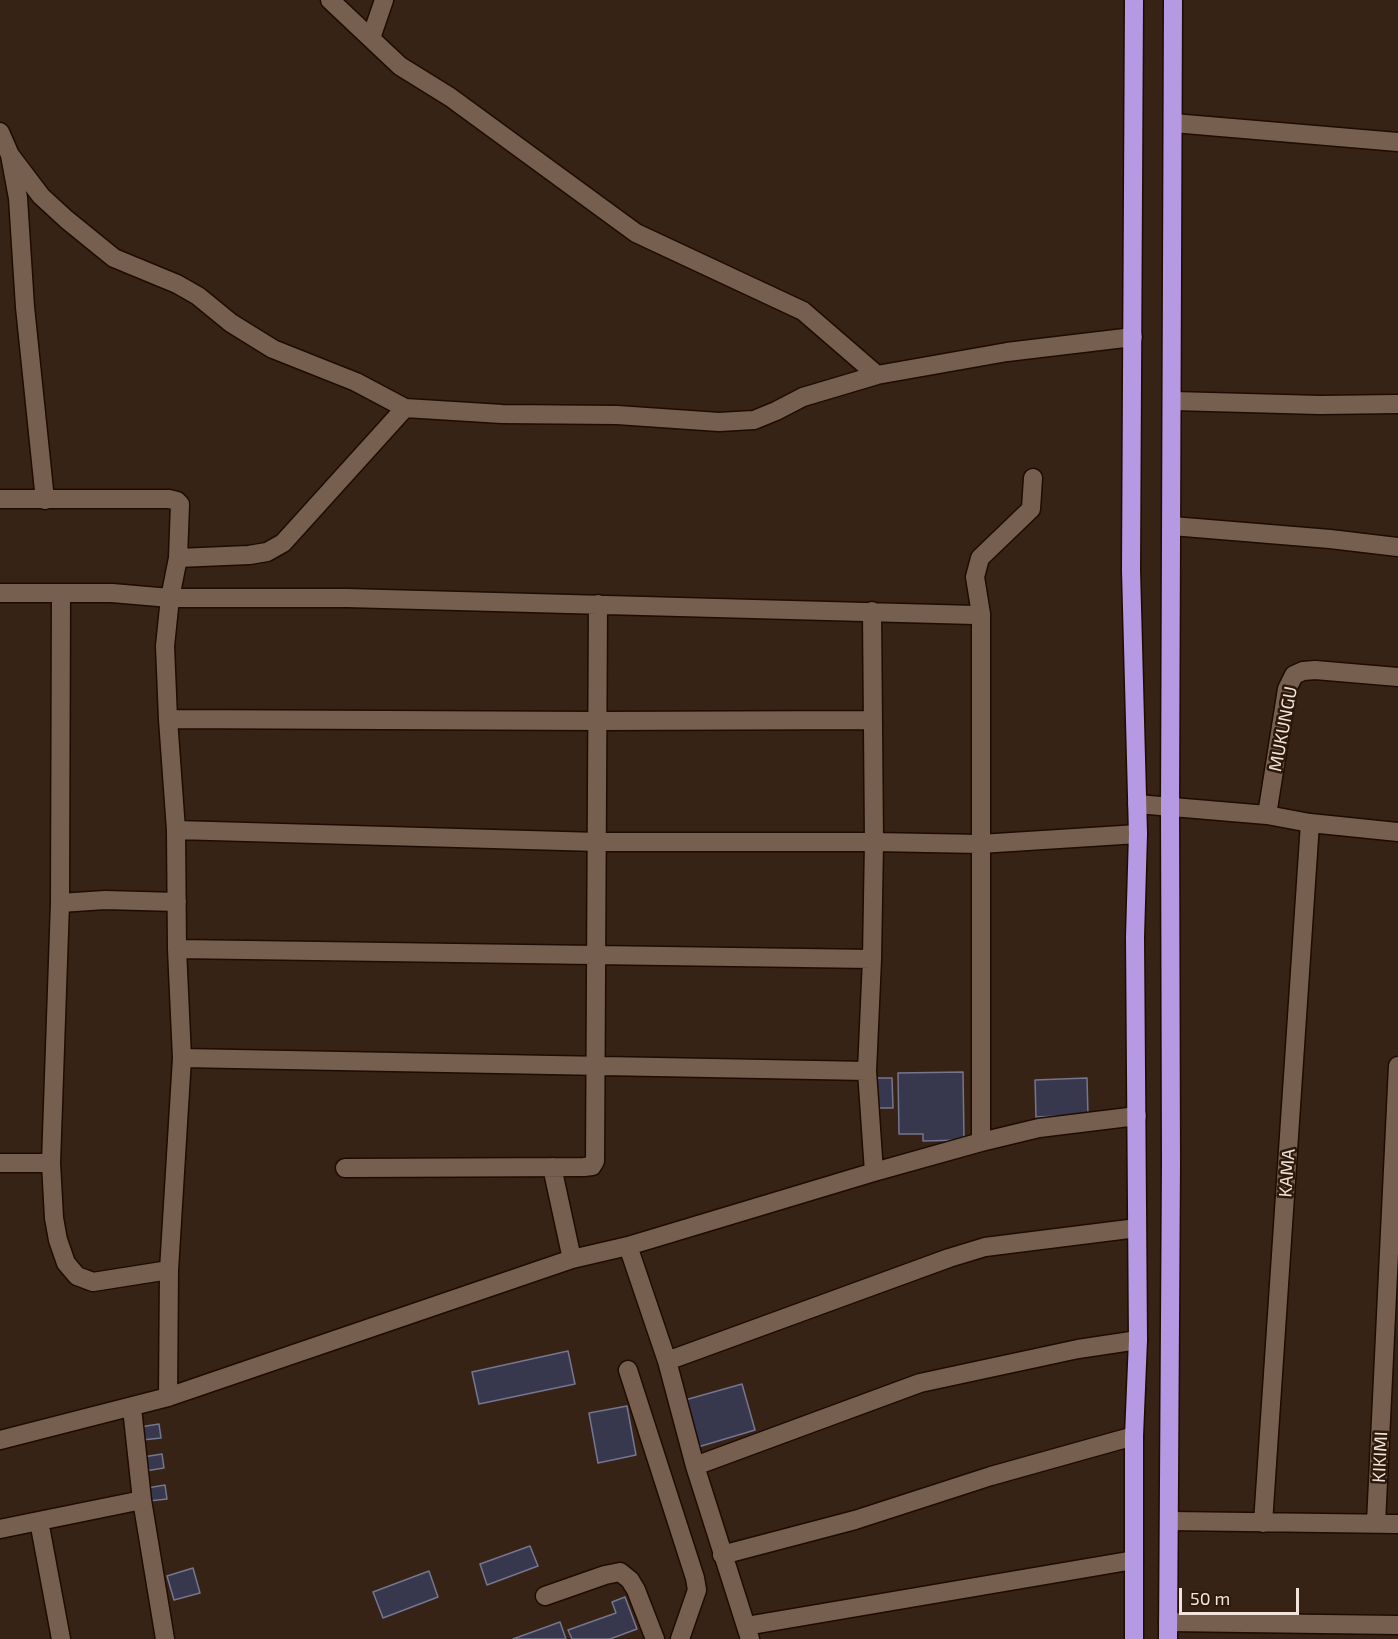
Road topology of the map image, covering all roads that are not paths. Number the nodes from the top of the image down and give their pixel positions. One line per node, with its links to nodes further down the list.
1 (330, 0): 5 (street)
2 (384, 0): 5 (street)
3 (1134, 0): 10 (highway)
4 (1173, 0): 6 (highway)
5 (371, 38): 11 (street)
6 (1173, 123): 8 (street); 12 (highway)
7 (0, 132): 9 (street)
8 (1398, 142)
9 (10, 155): 14 (street); 17 (street)
10 (1133, 337): 11 (street); 31 (highway)
11 (877, 375): 14 (street)
12 (1173, 401): 13 (street); 18 (highway)
13 (1398, 404)
14 (405, 408): 20 (street)
15 (1033, 478): 26 (street)
16 (0, 499): 17 (street)
17 (45, 500): 20 (street)
18 (1172, 526): 19 (street); 32 (highway)
19 (1398, 547)
20 (178, 558): 23 (street)
21 (0, 593): 22 (street)
22 (61, 593): 23 (street); 42 (street)
23 (170, 598): 24 (street); 28 (street)
24 (598, 604): 25 (street); 30 (street)
25 (872, 611): 26 (street); 29 (street)
26 (981, 614): 40 (street)
27 (1398, 677): 33 (street, MUKUNGU)
28 (168, 718): 30 (street); 35 (street)
29 (873, 720): 30 (street); 39 (street)
30 (598, 721): 38 (street)
31 (1137, 804): 32 (street); 37 (highway)
32 (1170, 806): 33 (street); 73 (highway)
33 (1267, 815): 34 (street)
34 (1310, 823): 36 (street); 74 (street, KAMA)
35 (176, 830): 38 (street); 41 (street)
36 (1398, 832)
37 (1138, 834): 40 (street); 50 (highway)
38 (598, 842): 39 (street); 44 (street)
39 (874, 842): 40 (street); 45 (street)
40 (980, 844): 51 (street)
41 (177, 902): 42 (street); 43 (street)
42 (60, 903): 53 (street)
43 (177, 949): 44 (street); 46 (street)
44 (597, 956): 45 (street); 48 (street)
45 (872, 959): 49 (street)
46 (182, 1058): 48 (street); 60 (street)
47 (1398, 1066): 61 (street, KIKIMI)
48 (597, 1067): 49 (street); 55 (street)
49 (867, 1071): 56 (street)
50 (1137, 1116): 51 (street); 57 (highway)
51 (981, 1142): 56 (street)
52 (0, 1163): 53 (street)
53 (51, 1164): 60 (street)
54 (345, 1167): 55 (street)
55 (552, 1167): 59 (street)
56 (874, 1172): 58 (street)
57 (1137, 1228): 62 (highway); 63 (street)
58 (628, 1246): 59 (street); 63 (street)
59 (572, 1259): 65 (street)
60 (169, 1270): 65 (street)
61 (1392, 1309): 67 (street, KIKIMI)
62 (1138, 1340): 68 (highway); 70 (street)
63 (667, 1361): 70 (street)
64 (628, 1370): 87 (street)
65 (168, 1397): 66 (street)
66 (132, 1408): 69 (street); 71 (street)
67 (1390, 1434): 75 (street, KIKIMI)
68 (1134, 1436): 78 (street); 79 (highway)
69 (0, 1440)
70 (695, 1466): 78 (street)
71 (142, 1500): 72 (street); 85 (street)
72 (39, 1521): 77 (street); 84 (street)
73 (1170, 1521): 74 (street); 82 (highway)
74 (1263, 1523): 75 (street)
75 (1376, 1523): 76 (street)
76 (1398, 1524)
77 (0, 1528)
78 (722, 1555): 83 (street)
79 (1134, 1560): 83 (street); 88 (highway)
80 (545, 1596): 86 (street)
81 (1398, 1625): 82 (street)
82 (1168, 1631)
83 (748, 1633)
84 (61, 1639)
85 (165, 1639)
86 (656, 1639)
87 (680, 1639)
88 (1134, 1639)

